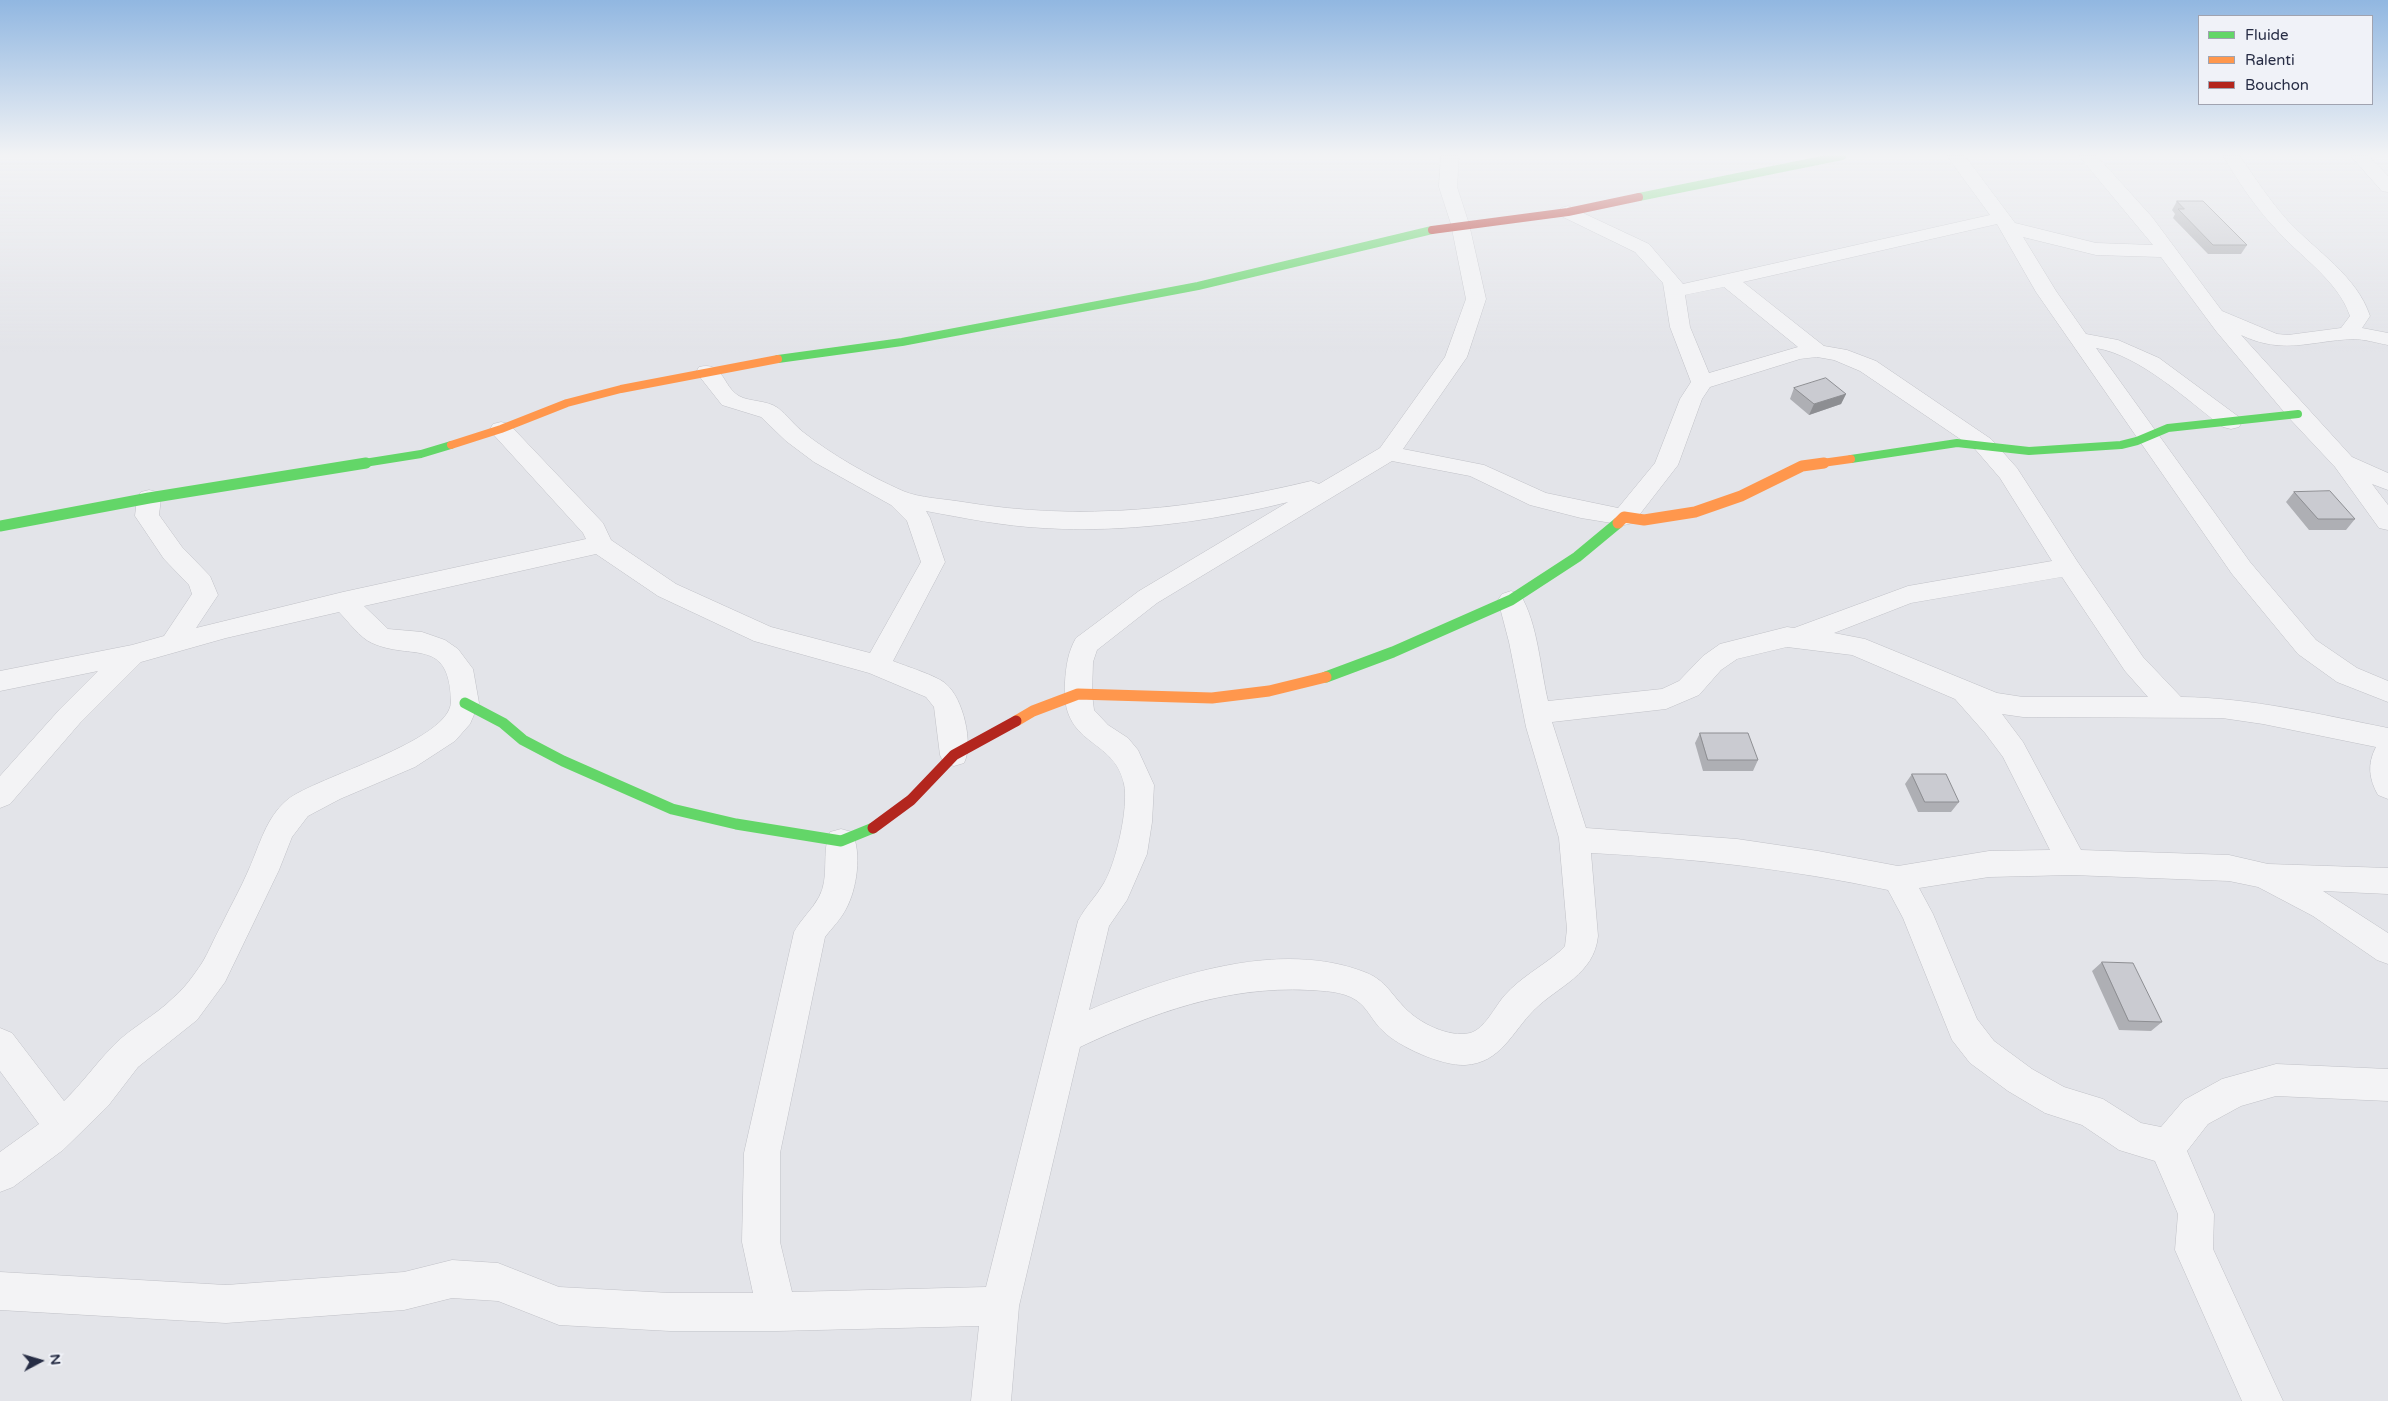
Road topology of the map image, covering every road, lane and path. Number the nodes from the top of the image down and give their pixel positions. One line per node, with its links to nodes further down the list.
1 (1484, 221): 6 (street)
2 (1587, 221): 9 (street)
3 (2145, 221): 7 (street)
4 (2279, 221): 11 (street)
5 (2004, 222): 7 (street); 8 (street); 12 (street)
6 (1460, 224): 15 (street); 22 (street)
7 (2166, 251): 10 (street)
8 (1728, 280): 9 (street); 14 (street)
9 (1674, 292): 16 (street)
10 (2213, 313): 11 (street); 17 (street)
11 (2348, 333): 13 (street)
12 (2079, 338): 18 (street); 20 (street)
13 (2388, 339)
14 (1817, 352): 16 (street); 21 (street)
15 (707, 372): 19 (street); 27 (street)
16 (1702, 382): 28 (street)
17 (2298, 414): 18 (street); 23 (street)
18 (2231, 422): 20 (street)
19 (501, 430): 26 (street); 31 (street)
20 (2148, 435): 21 (street); 41 (street)
21 (1982, 444): 28 (street); 32 (street)
22 (1388, 453): 24 (street); 28 (street)
23 (2344, 462): 25 (street); 29 (street)
24 (1340, 482): 27 (street); 42 (street)
25 (2388, 482)
26 (149, 498): 30 (street); 36 (street)
27 (899, 499): 38 (street)
28 (1624, 517): 33 (street)
29 (2388, 522)
30 (0, 526)
31 (601, 545): 34 (street); 38 (street)
32 (2068, 566): 35 (street); 44 (street)
33 (1511, 600): 42 (street); 45 (street)
34 (343, 602): 36 (street); 43 (street)
35 (1787, 637): 40 (street); 45 (street)
36 (175, 642): 37 (street)
37 (132, 655): 39 (street); 50 (street)
38 (877, 665): 48 (street)
39 (0, 681)
40 (1962, 691): 44 (street); 53 (street)
41 (2388, 692)
42 (1078, 694): 48 (street); 58 (street)
43 (465, 703): 52 (street); 61 (street)
44 (2172, 706): 46 (street)
45 (1536, 714): 51 (street)
46 (2388, 739)
47 (2388, 751): 49 (street)
48 (954, 755): 52 (street)
49 (2388, 787)
50 (0, 796)
51 (1574, 840): 55 (street); 58 (street)
52 (841, 841): 66 (street)
53 (2072, 862): 54 (street); 55 (street)
54 (2265, 876): 56 (street); 57 (street)
55 (1898, 879): 62 (street)
56 (2388, 881)
57 (2388, 950)
58 (1066, 1037): 65 (street)
59 (0, 1044): 61 (street)
60 (2388, 1085): 62 (street)
61 (62, 1127): 63 (street)
62 (2166, 1145): 68 (street)
63 (0, 1174)
64 (0, 1290): 66 (street)
65 (1000, 1306): 66 (street); 67 (street)
66 (777, 1312)
67 (992, 1401)
68 (2262, 1401)

